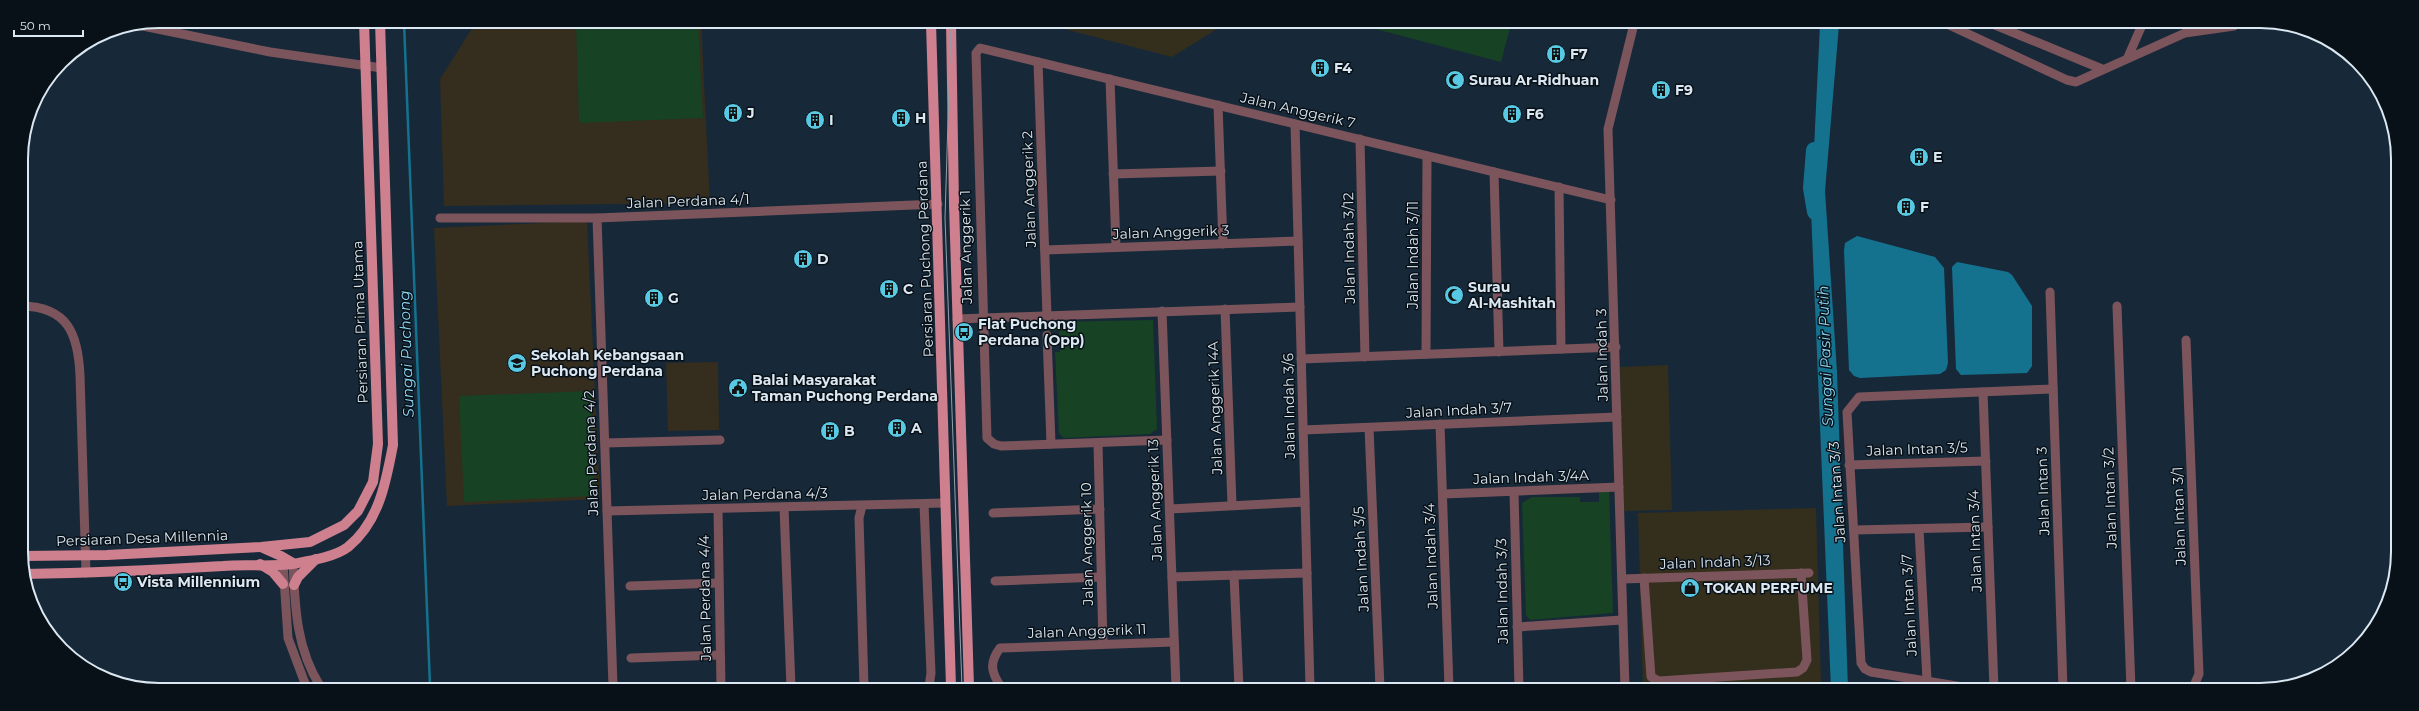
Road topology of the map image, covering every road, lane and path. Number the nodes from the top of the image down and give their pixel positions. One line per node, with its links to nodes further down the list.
1 (153, 28): 14 (street)
2 (364, 28): 14 (main road, Persiaran Prima Utama)
3 (380, 28): 15 (main road, Persiaran Prima Utama)
4 (931, 28): 27 (main road, Persiaran Puchong Perdana)
5 (951, 28): 42 (main road)
6 (1633, 28): 26 (street, Jalan Indah 3)
7 (1955, 28): 16 (street)
8 (2002, 28): 16 (street)
9 (2141, 28): 12 (street)
10 (2220, 28): 12 (street)
11 (980, 48): 13 (street, Jalan Anggerik 7); 41 (street, Jalan Anggerik 1)
12 (2128, 57): 16 (street)
13 (1038, 62): 17 (street, Jalan Anggerik 7); 33 (street, Jalan Anggerik 2)
14 (365, 66): 15 (street); 81 (main road, Persiaran Prima Utama)
15 (382, 68): 85 (main road, Persiaran Prima Utama)
16 (2102, 69)
17 (1110, 79): 18 (street, Jalan Anggerik 7); 24 (street)
18 (1218, 105): 19 (street, Jalan Anggerik 7); 22 (street)
19 (1295, 124): 20 (street, Jalan Anggerik 7); 30 (street, Jalan Indah 3/6)
20 (1360, 139): 21 (street, Jalan Anggerik 7); 49 (street, Jalan Indah 3/12)
21 (1427, 156): 23 (street, Jalan Anggerik 7); 48 (street, Jalan Indah 3/11)
22 (1221, 170): 24 (street); 31 (street)
23 (1494, 172): 25 (street, Jalan Anggerik 7); 47 (street)
24 (1113, 174): 32 (street)
25 (1559, 187): 26 (street, Jalan Anggerik 7); 46 (street)
26 (1611, 200): 45 (street, Jalan Indah 3)
27 (938, 204): 29 (street, Jalan Perdana 4/1); 69 (main road, Persiaran Puchong Perdana)
28 (440, 218): 29 (street, Jalan Perdana 4/1)
29 (597, 218): 59 (street, Jalan Perdana 4/2)
30 (1298, 241): 31 (street, Jalan Anggerik 3); 37 (street, Jalan Indah 3/6)
31 (1223, 244): 32 (street, Jalan Anggerik 3)
32 (1116, 248): 33 (street, Jalan Anggerik 3)
33 (1045, 250): 40 (street, Jalan Anggerik 2)
34 (2050, 292): 51 (street, Jalan Intan 3)
35 (28, 306): 83 (street)
36 (2116, 306): 128 (street, Jalan Intan 3/2)
37 (1300, 307): 38 (street); 50 (street, Jalan Indah 3/6)
38 (1225, 309): 39 (street); 71 (street, Jalan Anggerik 14A)
39 (1162, 311): 40 (street); 58 (street, Jalan Anggerik 13)
40 (1047, 316): 41 (street)
41 (982, 318): 42 (street); 60 (street, Jalan Anggerik 1)
42 (957, 319): 116 (main road)
43 (1047, 335): 60 (street)
44 (2186, 340): 129 (street, Jalan Intan 3/1)
45 (1616, 347): 46 (street); 53 (street, Jalan Indah 3)
46 (1561, 349): 47 (street)
47 (1499, 352): 48 (street)
48 (1426, 354): 49 (street)
49 (1365, 357): 50 (street)
50 (1301, 359): 56 (street, Jalan Indah 3/6)
51 (2053, 390): 52 (street, Jalan Intan 3/3); 127 (street, Jalan Intan 3)
52 (1983, 392): 62 (street, Jalan Intan 3/4); 63 (street, Jalan Intan 3/3)
53 (1617, 417): 54 (street, Jalan Indah 3/7); 64 (street, Jalan Indah 3)
54 (1440, 424): 55 (street, Jalan Indah 3/7); 66 (street, Jalan Indah 3/4)
55 (1369, 428): 56 (street, Jalan Indah 3/7); 121 (street, Jalan Indah 3/5)
56 (1303, 430): 67 (street, Jalan Indah 3/6)
57 (720, 440): 59 (street)
58 (1167, 440): 61 (street); 75 (street, Jalan Anggerik 13)
59 (605, 443): 76 (street, Jalan Perdana 4/2)
60 (1051, 444): 61 (street)
61 (1098, 444): 74 (street, Jalan Anggerik 10)
62 (1986, 461): 63 (street, Jalan Intan 3/5); 78 (street, Jalan Intan 3/4)
63 (1849, 465): 80 (street, Jalan Intan 3/3)
64 (1620, 487): 65 (street, Jalan Indah 3/4A); 95 (street, Jalan Indah 3)
65 (1514, 492): 66 (street, Jalan Indah 3/4A); 102 (street, Jalan Indah 3/3)
66 (1443, 494): 122 (street, Jalan Indah 3/4)
67 (1305, 502): 71 (street); 89 (street, Jalan Indah 3/6)
68 (924, 504): 69 (street, Jalan Perdana 4/3); 70 (street, Jalan Perdana 4/3); 114 (street)
69 (945, 504): 115 (main road, Persiaran Puchong Perdana)
70 (862, 506): 72 (street, Jalan Perdana 4/3); 113 (street)
71 (1232, 506): 75 (street)
72 (784, 507): 73 (street, Jalan Perdana 4/3); 112 (street)
73 (718, 508): 76 (street, Jalan Perdana 4/3); 97 (street, Jalan Perdana 4/4)
74 (1100, 509): 77 (street); 92 (street, Jalan Anggerik 10)
75 (1170, 509): 93 (street, Jalan Anggerik 13)
76 (607, 510): 110 (street, Jalan Perdana 4/2)
77 (993, 513)
78 (1988, 527): 79 (street); 126 (street, Jalan Intan 3/4)
79 (1920, 529): 80 (street); 107 (street, Jalan Intan 3/7)
80 (1854, 530): 107 (street, Jalan Intan 3/3)
81 (310, 542): 82 (main road, Persiaran Prima Utama); 86 (main road)
82 (261, 547): 83 (main road, Persiaran Desa Millennia); 86 (main road)
83 (84, 555): 84 (main road, Persiaran Desa Millennia); 88 (street)
84 (28, 556)
85 (318, 557): 86 (main road, Persiaran Prima Utama); 99 (main road)
86 (288, 562): 87 (main road, Persiaran Prima Utama); 98 (street); 99 (street)
87 (260, 564): 88 (main road); 98 (main road)
88 (86, 573): 90 (main road)
89 (1307, 573): 91 (street); 120 (street, Jalan Indah 3/6)
90 (30, 574)
91 (1234, 575): 93 (street); 119 (street)
92 (1101, 577): 96 (street); 104 (street, Jalan Anggerik 10)
93 (1172, 577): 103 (street, Jalan Anggerik 13)
94 (1644, 578): 94 (street, Jalan Indah 3/13); 95 (street, Jalan Indah 3/13)
95 (1622, 579): 101 (street, Jalan Indah 3)
96 (995, 581)
97 (719, 583): 100 (street); 105 (street, Jalan Perdana 4/4)
98 (283, 584): 108 (street)
99 (294, 585): 109 (street)
100 (630, 586)
101 (1622, 620): 102 (street); 124 (street, Jalan Indah 3)
102 (1517, 627): 123 (street, Jalan Indah 3/3)
103 (1174, 642): 104 (street, Jalan Anggerik 11); 118 (street, Jalan Anggerik 13)
104 (1103, 644): 117 (street, Jalan Anggerik 11)
105 (720, 655): 106 (street); 111 (street, Jalan Perdana 4/4)
106 (631, 658)
107 (1927, 680): 125 (street, Jalan Intan 3/3)
108 (305, 683)
109 (318, 683)
110 (613, 683)
111 (721, 683)
112 (791, 683)
113 (864, 683)
114 (930, 683)
115 (949, 683)
116 (969, 683)
117 (998, 683)
118 (1176, 683)
119 (1239, 683)
120 (1310, 683)
121 (1380, 683)
122 (1449, 683)
123 (1519, 683)
124 (1625, 683)
125 (1943, 683)
126 (1994, 683)
127 (2063, 683)
128 (2131, 683)
129 (2195, 683)

